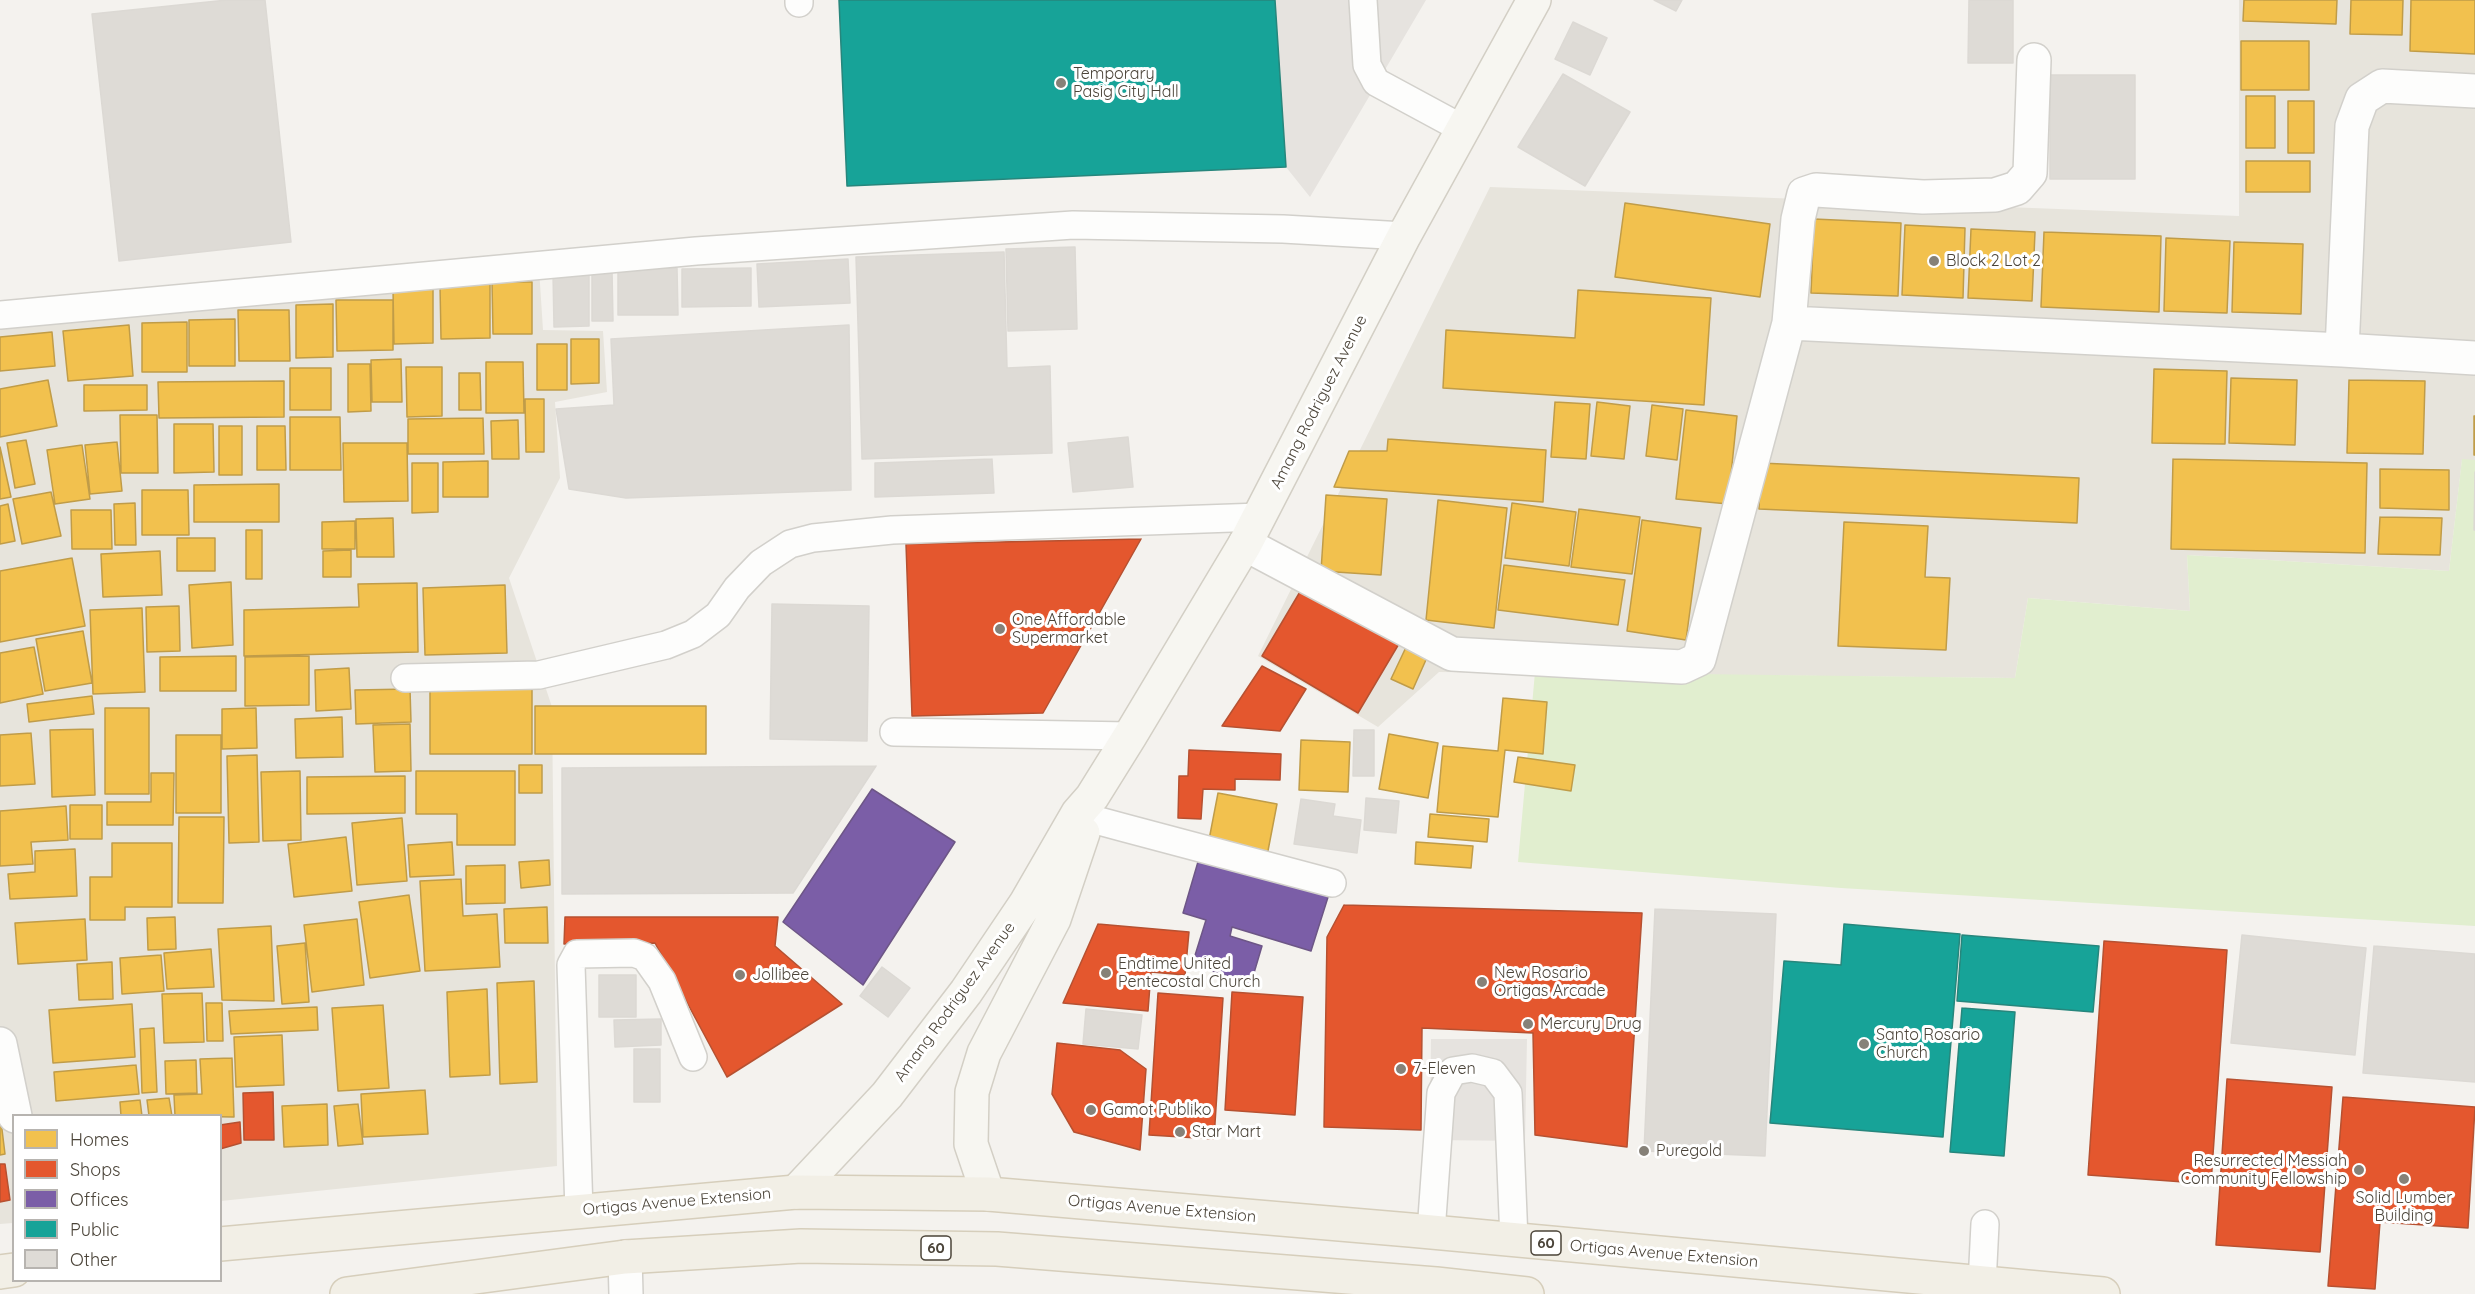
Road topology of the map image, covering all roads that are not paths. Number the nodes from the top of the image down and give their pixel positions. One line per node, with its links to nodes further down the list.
1 (1363, 0): 5 (lane)
2 (1534, 0): 5 (main road, Amang Rodriguez Avenue)
3 (2034, 60): 8 (street)
4 (2475, 91): 9 (street)
5 (1463, 129): 6 (main road, Amang Rodriguez Avenue)
6 (1404, 236): 7 (lane); 11 (main road, Amang Rodriguez Avenue)
7 (0, 315)
8 (1789, 322): 9 (street); 11 (street)
9 (2342, 350): 10 (street)
10 (2475, 358)
11 (1252, 531): 12 (lane); 14 (main road, Amang Rodriguez Avenue)
12 (405, 678)
13 (894, 732): 14 (lane)
14 (1130, 736): 15 (main road, Amang Rodriguez Avenue)
15 (1086, 809): 16 (lane); 20 (main road, Amang Rodriguez Avenue); 21 (main road, Amang Rodriguez Avenue)
16 (1332, 883)
17 (0, 1044): 19 (street)
18 (693, 1057): 22 (lane)
19 (15, 1114)
20 (796, 1191): 21 (main road, Ortigas Avenue Extension / 60); 22 (main road, Ortigas Avenue Extension / 60)
21 (988, 1194): 24 (main road, Ortigas Avenue Extension / 60)
22 (579, 1211): 26 (main road, Ortigas Avenue Extension / 60)
23 (1985, 1224): 28 (lane)
24 (1431, 1232): 25 (main road, Ortigas Avenue Extension / 60); 25 (lane)
25 (1514, 1240): 28 (main road, Ortigas Avenue Extension / 60)
26 (222, 1244)
27 (625, 1257): 29 (main road, 60); 30 (street); 31 (main road, 60)
28 (1982, 1284): 32 (main road, Ortigas Avenue Extension / 60)
29 (347, 1294)
30 (626, 1294)
31 (1527, 1294)
32 (2103, 1294)

